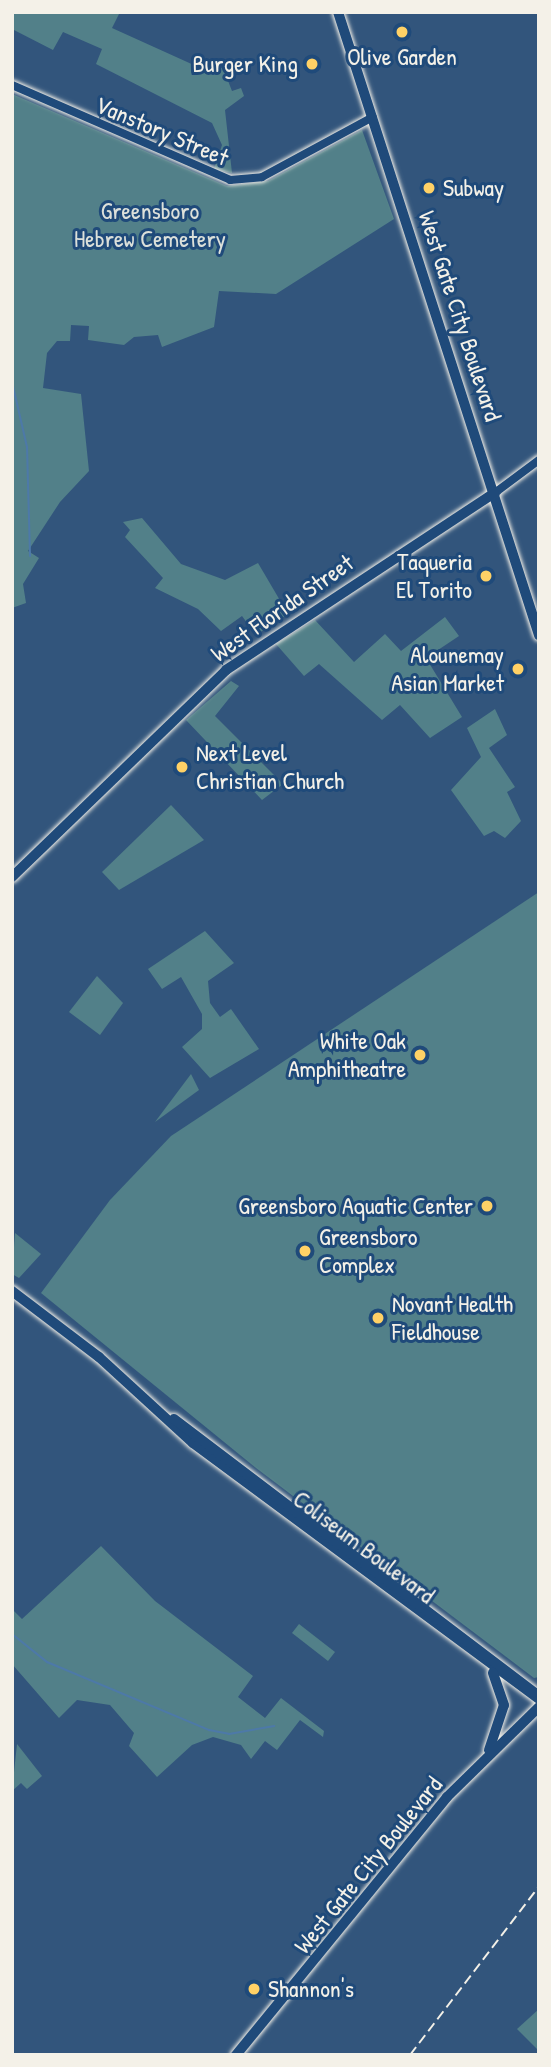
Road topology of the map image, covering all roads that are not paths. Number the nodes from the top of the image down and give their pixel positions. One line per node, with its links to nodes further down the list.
1 (338, 12): 3 (main road, West Gate City Boulevard)
2 (12, 85): 3 (street, Vanstory Street)
3 (373, 117): 5 (main road, West Gate City Boulevard)
4 (539, 460): 5 (street, West Florida Street)
5 (496, 492): 6 (main road, West Gate City Boulevard); 7 (main road, West Florida Street)
6 (539, 635)
7 (12, 877)
8 (12, 1291): 9 (main road, Coliseum Boulevard)
9 (172, 1418): 10 (main road, Coliseum Boulevard); 11 (main road, Coliseum Boulevard)
10 (489, 1668): 11 (main road, Coliseum Boulevard); 13 (main road)
11 (539, 1698)
12 (539, 1707): 13 (main road, West Gate City Boulevard)
13 (489, 1751): 14 (main road, West Gate City Boulevard)
14 (236, 2055)

